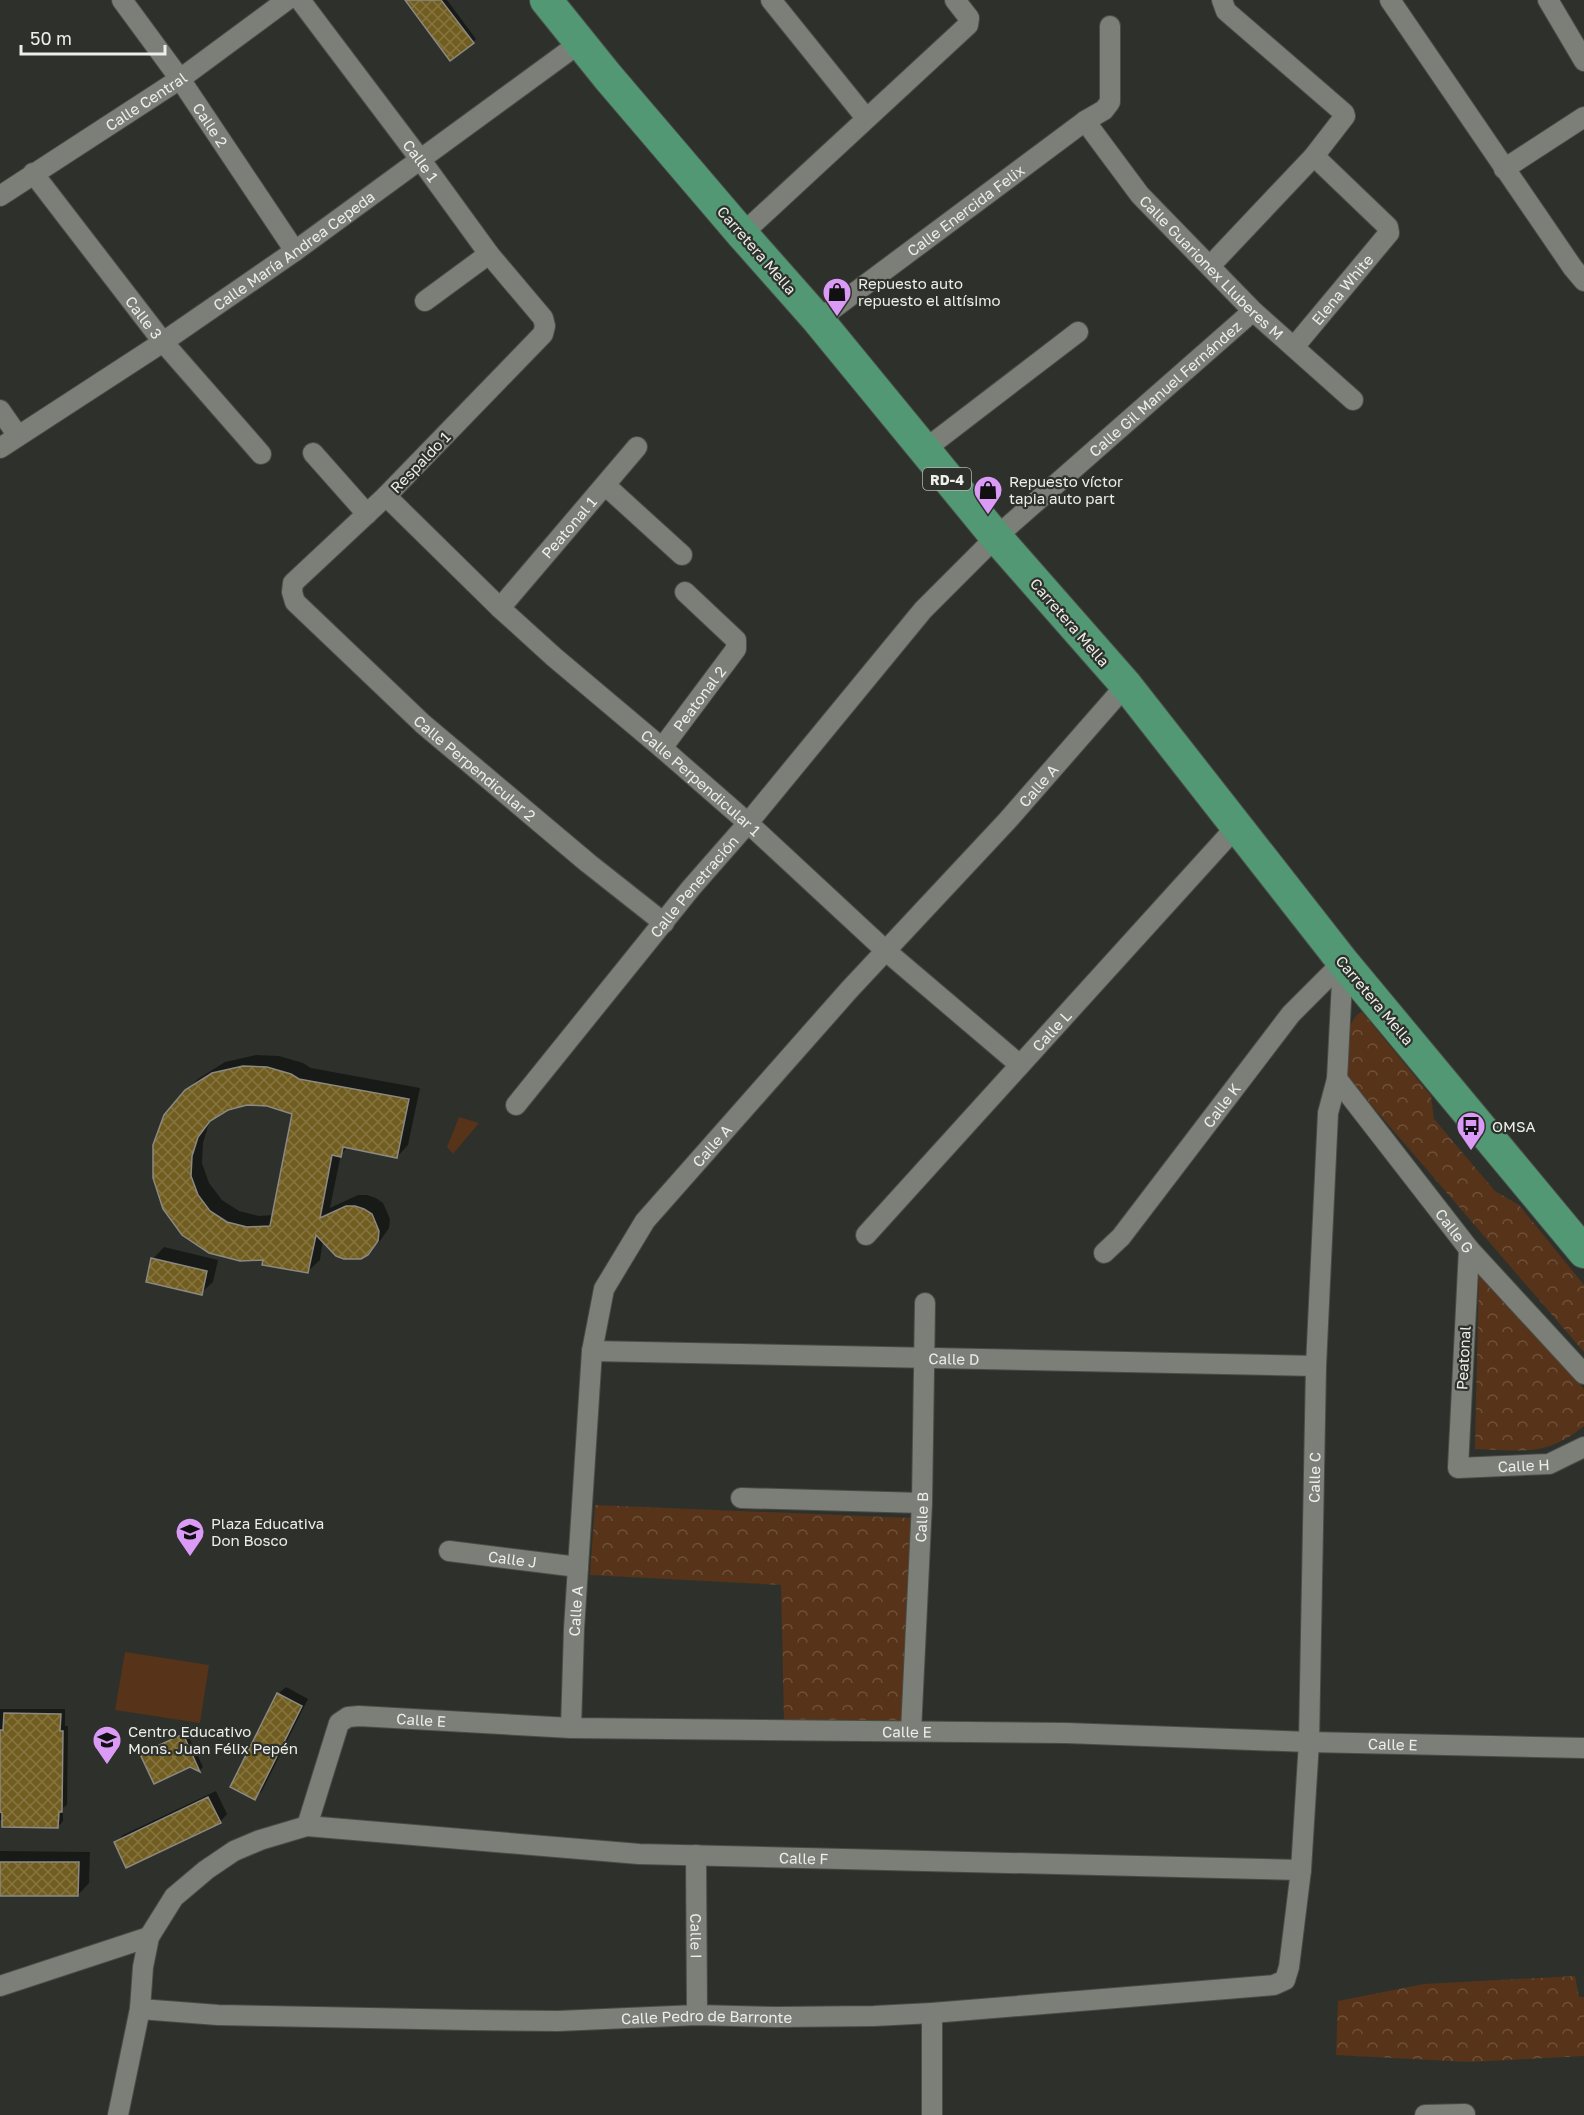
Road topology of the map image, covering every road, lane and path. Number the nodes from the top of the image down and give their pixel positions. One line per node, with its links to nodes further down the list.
1 (122, 0): 13 (street, Calle 2)
2 (287, 0): 13 (street, Calle Central)
3 (300, 0): 18 (street, Calle 1)
4 (546, 0): 11 (main road, Carretera Mella / RD-4)
5 (771, 0): 15 (street)
6 (955, 0): 15 (street)
7 (1222, 0): 17 (street)
8 (1390, 0): 19 (street)
9 (1548, 0): 12 (street)
10 (1110, 26): 16 (street, Calle Enercida Felix)
11 (581, 42): 18 (street, Calle María Andrea Cepeda); 22 (main road, Carretera Mella / RD-4)
12 (1584, 61)
13 (180, 79): 20 (street, Calle Central); 23 (street, Calle 2)
14 (1584, 117): 19 (street)
15 (866, 118): 22 (street)
16 (1085, 121): 25 (street, Calle Guarionex Lluberes M); 30 (street, Calle Enercida Felix)
17 (1314, 156): 25 (street); 33 (street, Elena White)
18 (420, 159): 23 (street, Calle María Andrea Cepeda); 24 (street, Calle 1)
19 (1504, 169): 26 (street)
20 (33, 173): 21 (street, Calle Central); 32 (street, Calle 3)
21 (0, 196)
22 (742, 234): 30 (main road, Carretera Mella / RD-4)
23 (295, 251): 32 (street, Calle María Andrea Cepeda)
24 (489, 254): 27 (street); 29 (street, Calle 1)
25 (1210, 266): 28 (street, Calle Guarionex Lluberes M)
26 (1580, 269)
27 (424, 301)
28 (1253, 311): 33 (street, Calle Guarionex Lluberes M); 45 (street, Calle Gil Manuel Fernández)
29 (543, 318): 43 (street, Respaldo 1)
30 (818, 320): 39 (main road, Carretera Mella / RD-4)
31 (1078, 332): 39 (street)
32 (163, 342): 36 (street, Calle María Andrea Cepeda); 41 (street, Calle 3)
33 (1294, 347): 34 (street, Calle Guarionex Lluberes M)
34 (1353, 400)
35 (0, 410): 36 (street)
36 (18, 436): 38 (street, Calle María Andrea Cepeda)
37 (637, 447): 42 (street, Peatonal 1)
38 (0, 448)
39 (924, 450): 45 (main road, Carretera Mella / RD-4)
40 (313, 453): 44 (street)
41 (261, 454)
42 (605, 485): 46 (street); 49 (street, Peatonal 1)
43 (386, 496): 44 (street, Respaldo 1); 49 (street, Calle Perpendicular 1)
44 (367, 514): 48 (street, Respaldo 1)
45 (996, 537): 50 (main road, Carretera Mella / RD-4); 52 (street, Calle Penetración)
46 (682, 555)
47 (685, 592): 51 (street, Peatonal 2)
48 (295, 602): 54 (street, Calle Perpendicular 2)
49 (500, 608): 51 (street, Calle Perpendicular 1)
50 (1126, 685): 53 (main road, Carretera Mella / RD-4); 55 (street, Calle A)
51 (662, 748): 52 (street, Calle Perpendicular 1)
52 (748, 823): 54 (street, Calle Penetración); 55 (street, Calle Perpendicular 1)
53 (1237, 826): 56 (main road, Carretera Mella / RD-4); 57 (street, Calle L)
54 (664, 922): 59 (street, Calle Penetración)
55 (886, 951): 57 (street, Calle Perpendicular 1); 65 (street, Calle A)
56 (1342, 962): 58 (street, Calle C); 62 (main road, Carretera Mella / RD-4); 63 (street, Calle K)
57 (1020, 1065): 60 (street, Calle L)
58 (1337, 1079): 61 (street, Calle G); 67 (street, Calle C)
59 (516, 1105)
60 (866, 1235)
61 (1469, 1249): 68 (street, Calle G); 70 (street, Peatonal)
62 (1584, 1252)
63 (1104, 1253)
64 (925, 1303): 66 (street, Calle B)
65 (592, 1351): 66 (street, Calle D); 74 (street, Calle A)
66 (926, 1358): 67 (street, Calle D); 72 (street, Calle B)
67 (1316, 1366): 77 (street, Calle C)
68 (1584, 1374)
69 (1584, 1447): 70 (street, Calle H)
70 (1458, 1468)
71 (741, 1498): 72 (street)
72 (922, 1503): 76 (street, Calle B)
73 (449, 1551): 74 (street, Calle J)
74 (578, 1567): 75 (street, Calle A)
75 (571, 1728): 76 (street, Calle E); 79 (street, Calle E)
76 (910, 1731): 77 (street, Calle E)
77 (1308, 1742): 78 (street, Calle E); 81 (street, Calle C)
78 (1584, 1748)
79 (308, 1826): 80 (street, Calle F); 82 (street, Calle F)
80 (696, 1855): 81 (street, Calle F); 87 (street, Calle I)
81 (1300, 1870): 83 (street, Calle C)
82 (149, 1937): 84 (street); 85 (street)
83 (1274, 1984): 86 (street, Calle Pedro de Barronte)
84 (0, 1986)
85 (140, 2009): 87 (street, Calle Pedro de Barronte); 89 (street)
86 (932, 2013): 87 (street, Calle Pedro de Barronte); 90 (street)
87 (697, 2015)
88 (1465, 2114): 91 (street)
89 (118, 2115)
90 (932, 2115)
91 (1425, 2115)

